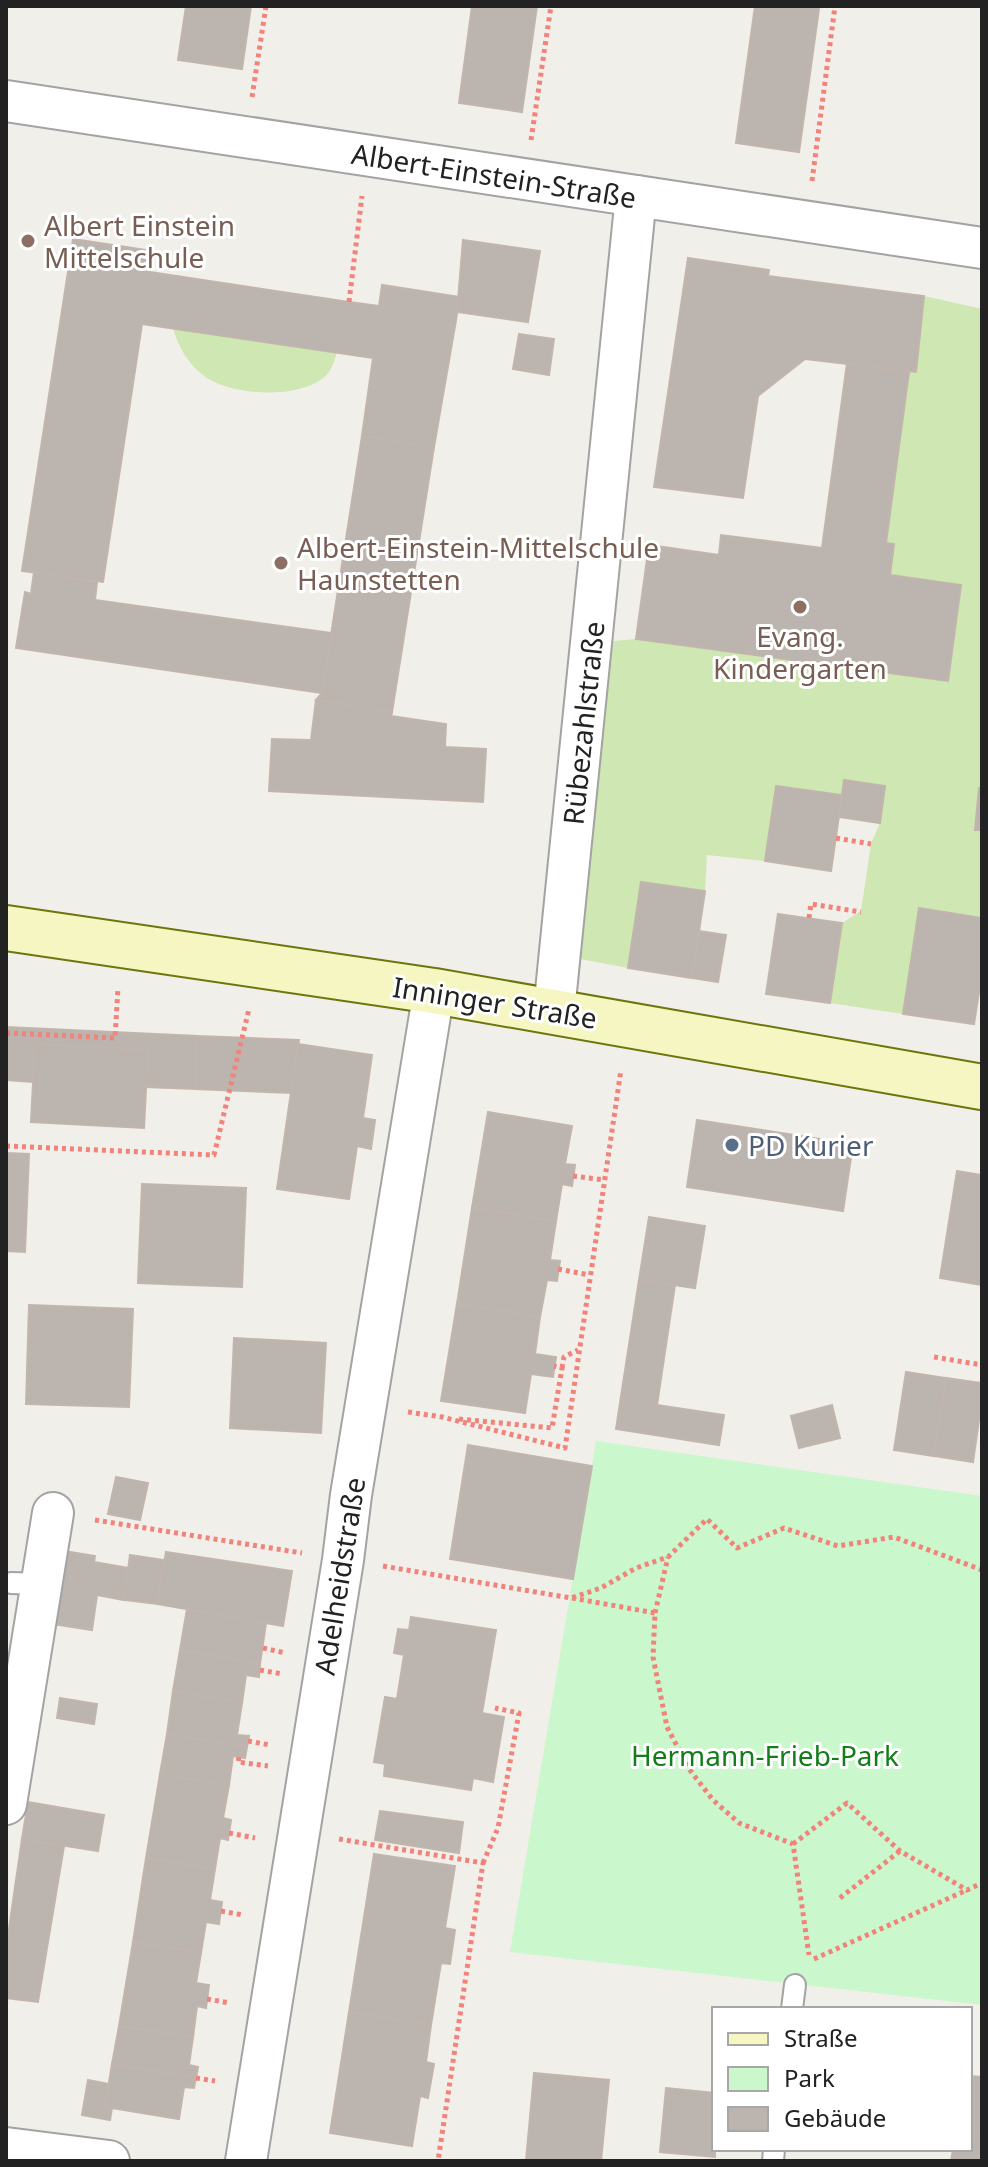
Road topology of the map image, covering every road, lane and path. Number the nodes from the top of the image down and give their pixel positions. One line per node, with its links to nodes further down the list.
1 (266, 6): 5 (path)
2 (551, 6): 7 (path)
3 (835, 6): 9 (path)
4 (6, 101): 5 (street, Albert-Einstein-Straße)
5 (246, 138): 6 (street, Albert-Einstein-Straße)
6 (366, 155): 7 (street, Albert-Einstein-Straße); 11 (path)
7 (526, 180): 8 (street, Albert-Einstein-Straße)
8 (636, 196): 9 (street, Albert-Einstein-Straße); 20 (street, Rübezahlstraße)
9 (806, 222): 10 (street, Albert-Einstein-Straße)
10 (982, 248)
11 (349, 302)
12 (836, 838): 13 (path)
13 (871, 844)
14 (861, 912): 15 (path)
15 (809, 918)
16 (6, 928): 18 (main road, Inninger Straße)
17 (118, 984): 21 (path)
18 (434, 991): 20 (main road, Inninger Straße); 34 (street, Adelheidstraße)
19 (250, 1007): 24 (path)
20 (554, 1011): 23 (main road, Inninger Straße)
21 (6, 1033)
22 (621, 1070): 26 (path)
23 (982, 1087)
24 (6, 1146)
25 (573, 1176): 26 (path)
26 (604, 1180): 28 (path)
27 (558, 1269): 28 (path)
28 (589, 1275): 29 (path)
29 (579, 1349): 33 (path); 35 (path)
30 (934, 1357): 31 (path)
31 (982, 1365)
32 (554, 1366): 33 (path)
33 (562, 1368): 35 (path)
34 (367, 1405): 35 (path); 38 (street, Adelheidstraße)
35 (442, 1417)
36 (53, 1513): 38 (path); 43 (street)
37 (668, 1557): 39 (path); 40 (path); 41 (path)
38 (343, 1560): 40 (path); 44 (street, Adelheidstraße)
39 (982, 1570)
40 (571, 1598): 41 (path)
41 (655, 1613): 45 (path)
42 (495, 1708): 47 (path)
43 (6, 1804)
44 (299, 1832): 47 (path); 55 (street, Adelheidstraße)
45 (793, 1844): 46 (path); 49 (path)
46 (900, 1851): 49 (path); 50 (path)
47 (483, 1863): 56 (path)
48 (982, 1883): 49 (path)
49 (967, 1890)
50 (840, 1898)
51 (795, 1985): 52 (lane)
52 (792, 2007)
53 (6, 2148): 54 (street)
54 (109, 2161)
55 (246, 2161)
56 (438, 2161)

